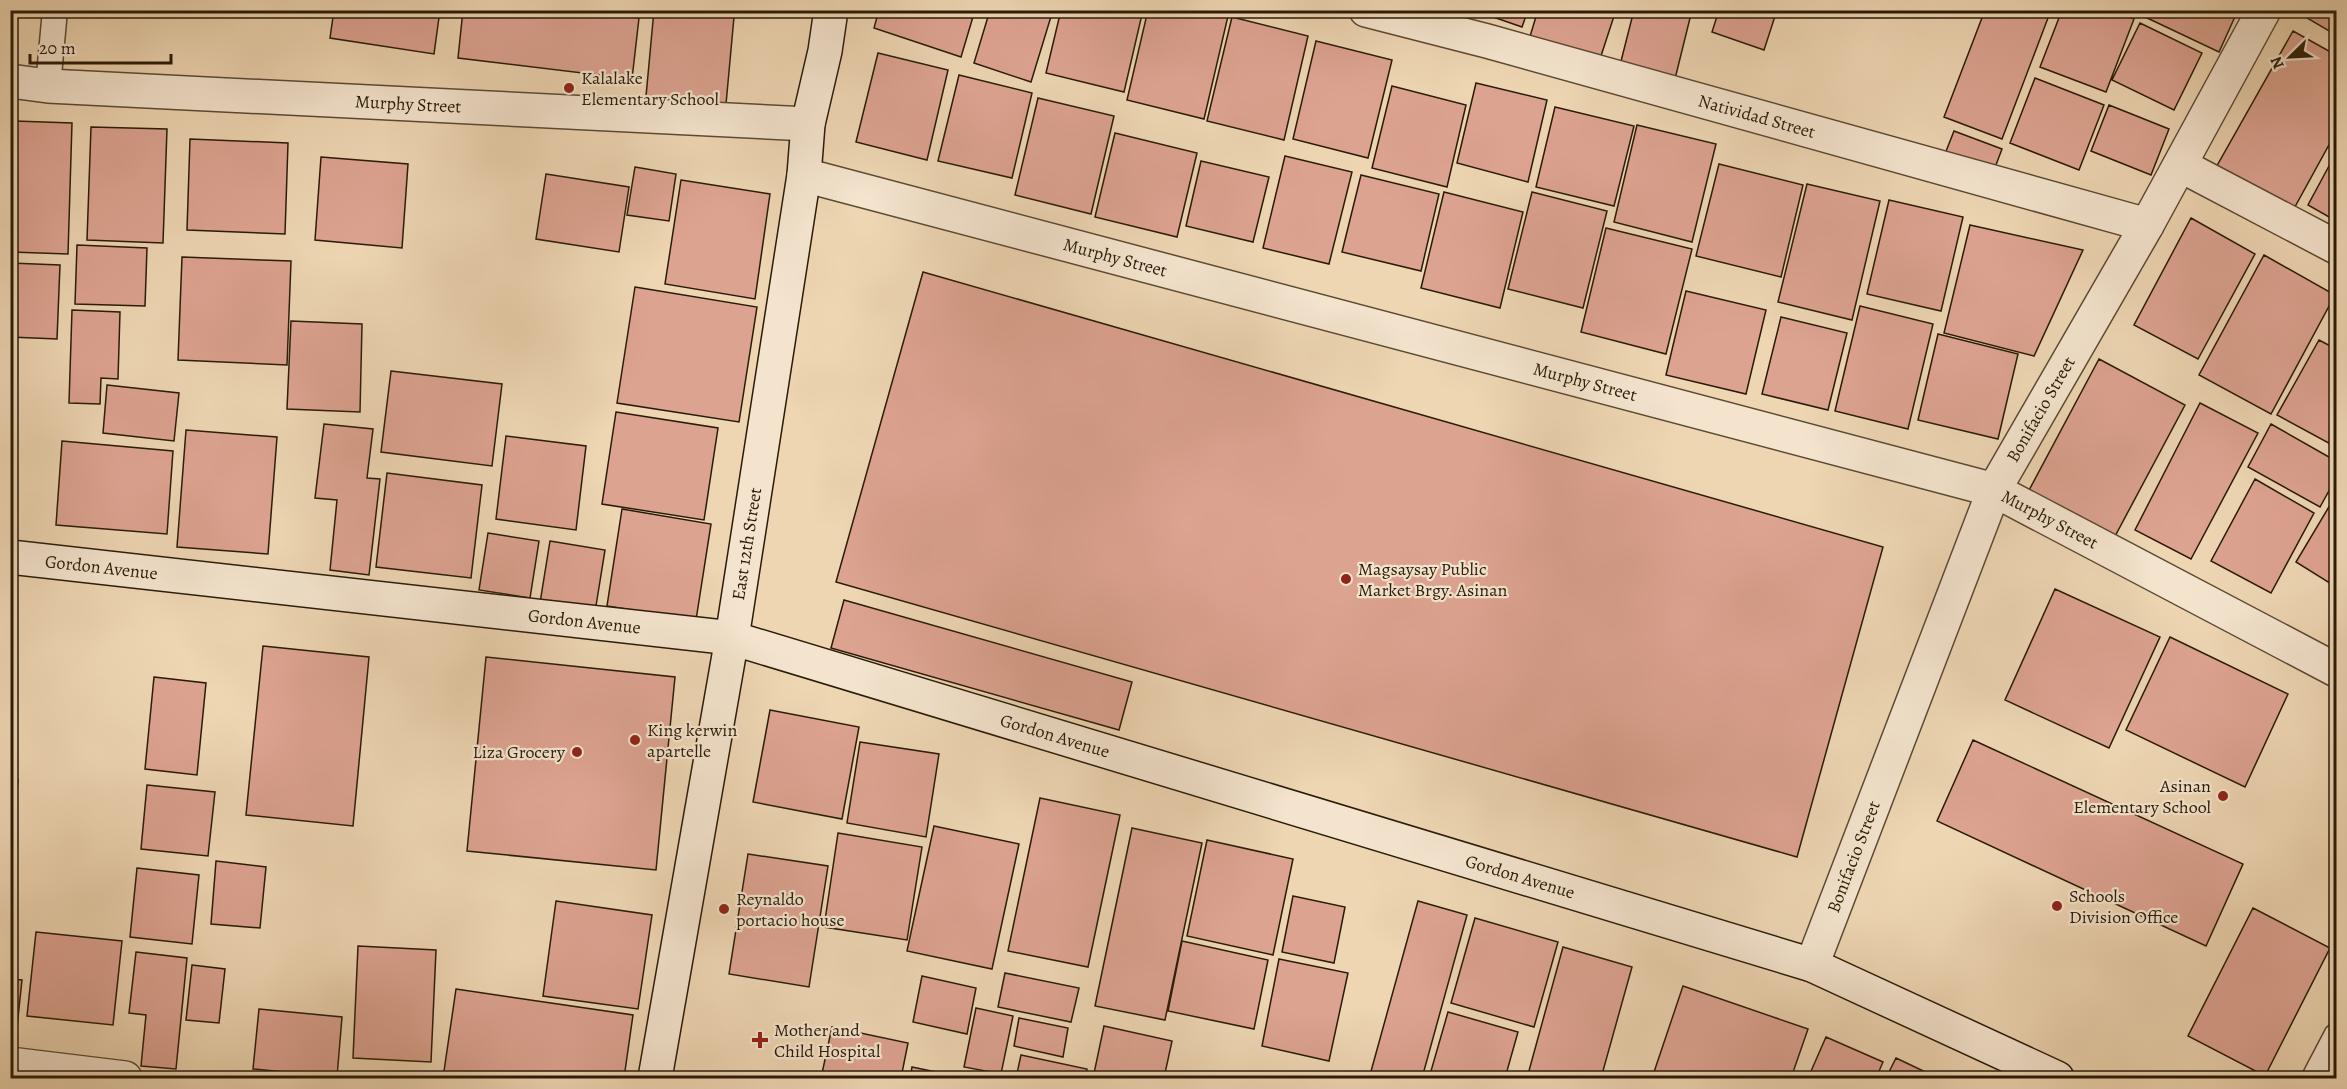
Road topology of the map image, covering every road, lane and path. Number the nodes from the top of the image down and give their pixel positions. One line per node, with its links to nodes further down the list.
1 (56, 10): 6 (lane)
2 (831, 10): 7 (street, East 12th Street)
3 (1366, 10): 10 (street, Natividad Street)
4 (2264, 10): 8 (street, Bonifacio Street)
5 (10, 81): 6 (street, Murphy Street)
6 (48, 86): 7 (street, Murphy Street)
7 (808, 124): 9 (street, East 12th Street)
8 (2180, 165): 10 (street, Bonifacio Street); 11 (street)
9 (804, 174): 12 (street, Murphy Street); 14 (street, East 12th Street)
10 (2147, 225): 12 (street, Bonifacio Street)
11 (2337, 247)
12 (1994, 490): 15 (street, Murphy Street); 16 (street, Bonifacio Street)
13 (10, 556): 14 (street, Gordon Avenue)
14 (732, 638): 16 (street, Gordon Avenue); 20 (street, East 12th Street)
15 (2337, 670)
16 (1812, 965): 21 (street, Gordon Avenue)
17 (2337, 1036): 22 (lane)
18 (10, 1064): 19 (street)
19 (125, 1078)
20 (655, 1078)
21 (2057, 1078)
22 (2314, 1078)

